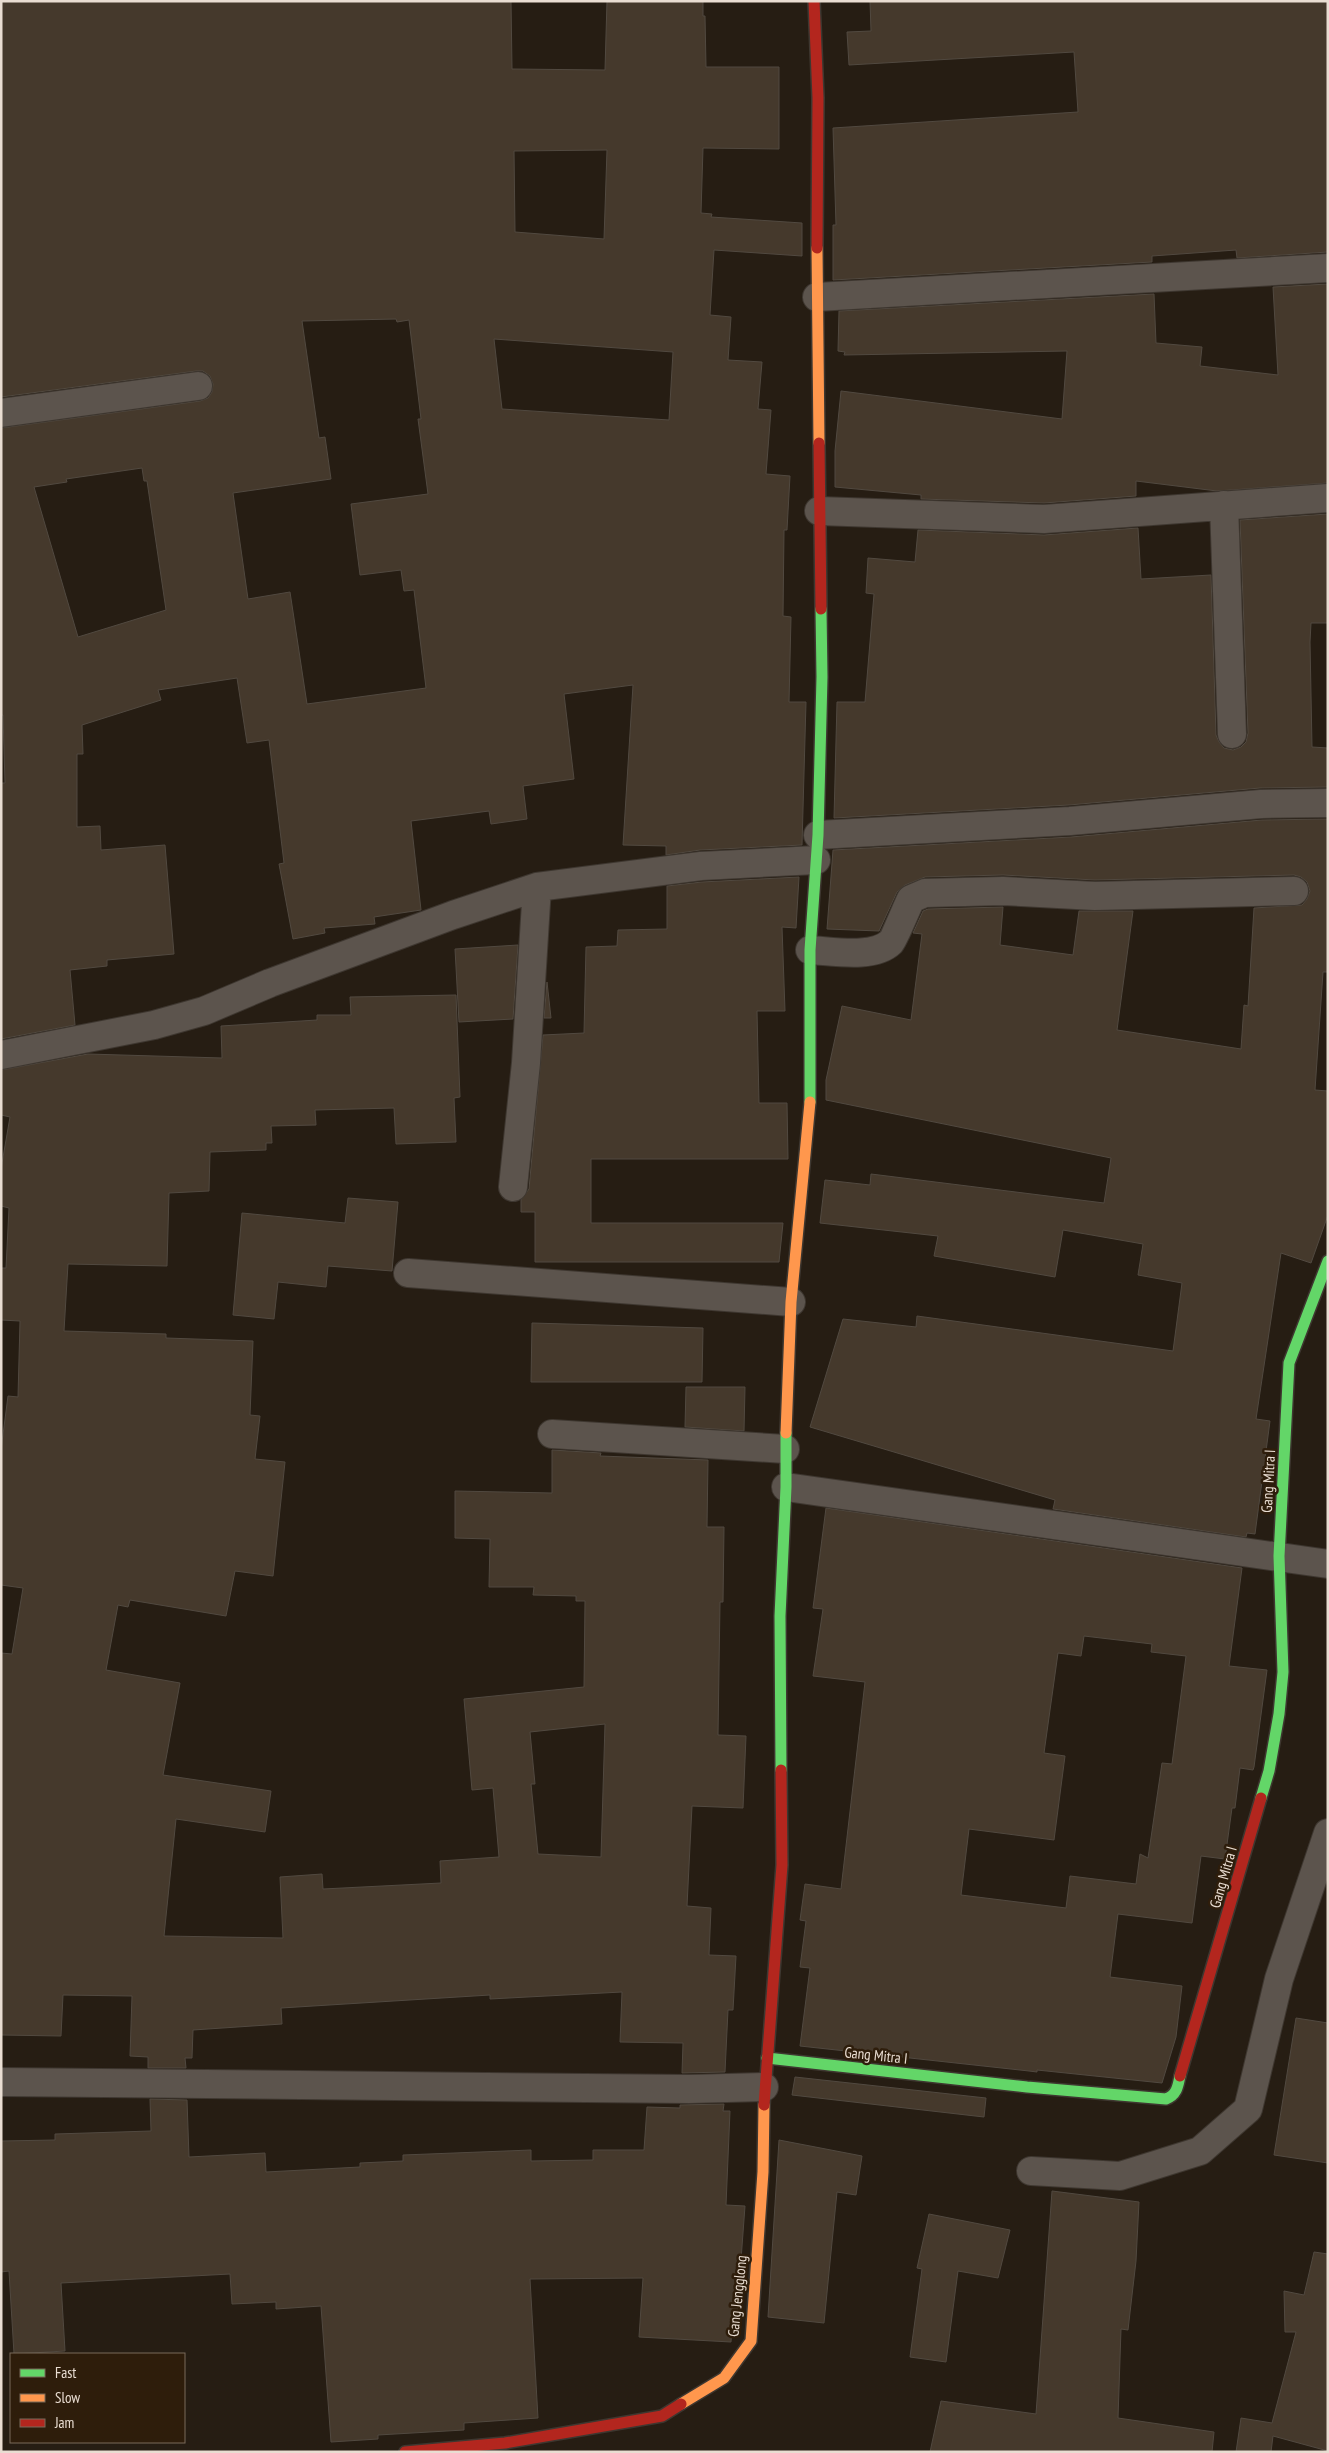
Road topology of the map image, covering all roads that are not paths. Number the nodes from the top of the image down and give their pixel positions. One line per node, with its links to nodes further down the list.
1 (814, 1): 3 (street, Gang Jengglong)
2 (1328, 268): 3 (street)
3 (817, 297): 8 (street, Gang Jengglong)
4 (198, 386): 5 (street)
5 (1, 413)
6 (1328, 498): 7 (street)
7 (1224, 505): 8 (street); 9 (street)
8 (819, 511): 11 (street, Gang Jengglong)
9 (1232, 734)
10 (1328, 803): 11 (street)
11 (817, 847): 12 (street); 14 (street, Gang Jengglong)
12 (537, 887): 15 (street); 16 (street)
13 (1294, 891): 14 (street)
14 (810, 950): 19 (street, Gang Jengglong)
15 (1, 1055)
16 (513, 1187)
17 (1328, 1261): 23 (street, Gang Mitra I)
18 (408, 1273): 19 (street)
19 (791, 1302): 21 (street, Gang Jengglong)
20 (552, 1434): 21 (street)
21 (785, 1449): 22 (street, Gang Jengglong)
22 (786, 1487): 23 (street); 26 (street, Gang Jengglong)
23 (1282, 1557): 24 (street); 26 (street, Gang Mitra I)
24 (1328, 1564)
25 (1328, 1833): 29 (street)
26 (767, 2058): 28 (street, Gang Jengglong)
27 (1, 2082): 28 (street)
28 (764, 2087): 30 (street, Gang Jengglong)
29 (1031, 2171)
30 (406, 2452)

